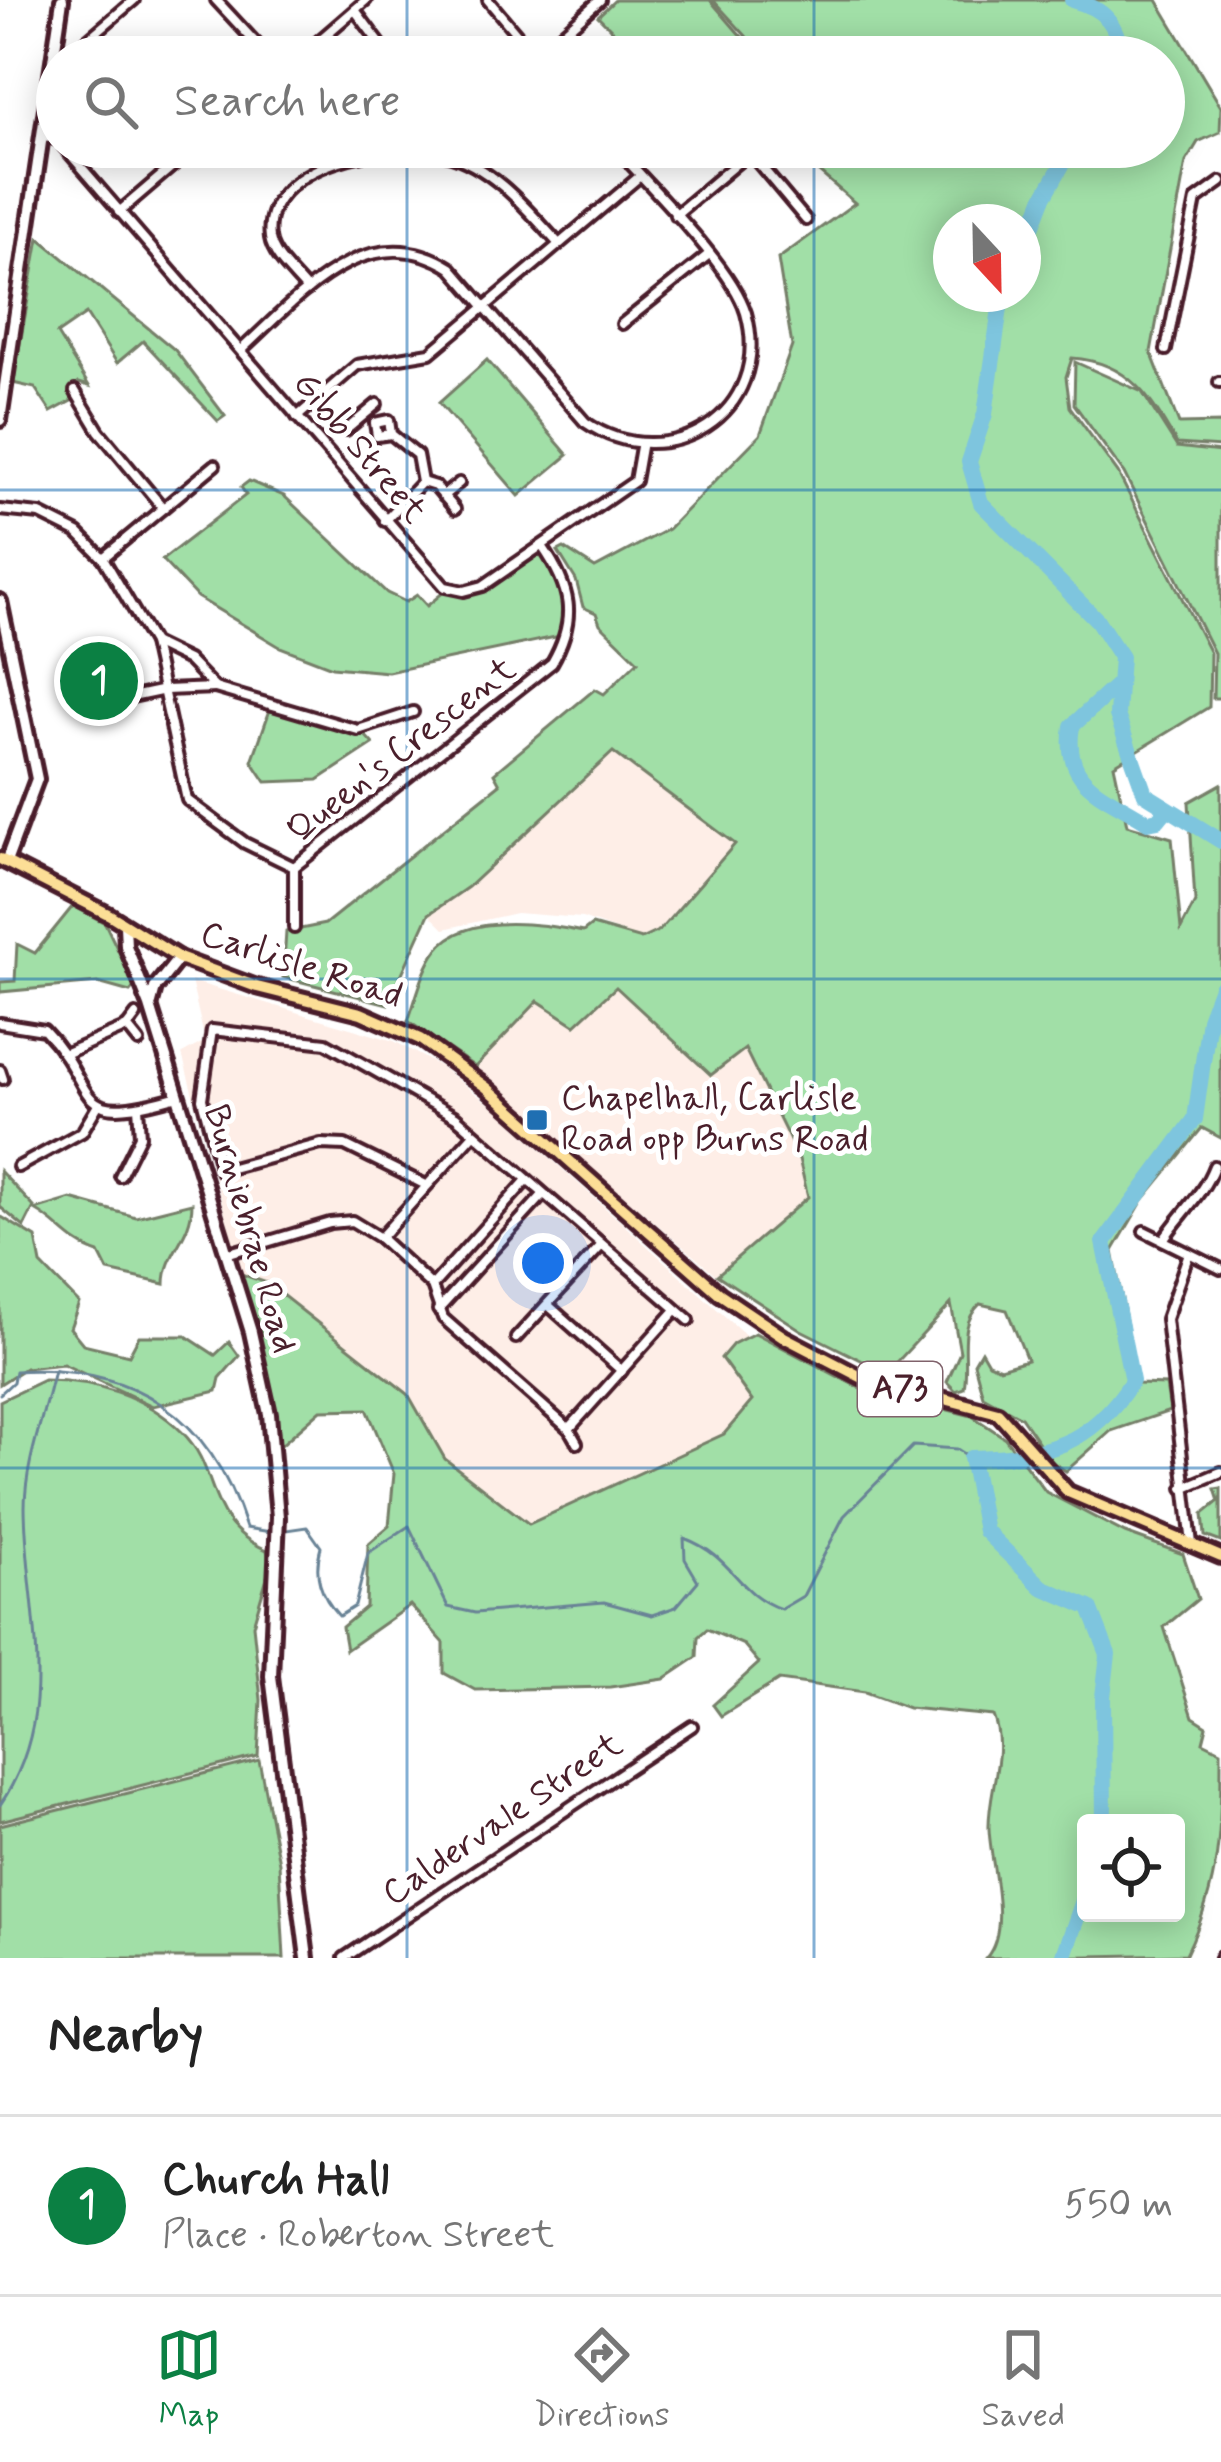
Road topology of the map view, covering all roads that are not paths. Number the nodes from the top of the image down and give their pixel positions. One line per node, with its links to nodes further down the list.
1 (62, 0): 8 (street)
2 (134, 0): 9 (street)
3 (216, 0): 10 (street)
4 (366, 0): 7 (street)
5 (488, 0): 13 (street)
6 (600, 0): 14 (street)
7 (355, 10): 11 (street); 12 (street)
8 (58, 36)
9 (92, 36)
10 (249, 36)
11 (325, 36)
12 (374, 36)
13 (518, 36)
14 (560, 36)
15 (37, 168): 35 (street)
16 (82, 168): 25 (street, Gibb Street)
17 (170, 168): 25 (street)
18 (327, 168): 30 (street)
19 (473, 168): 28 (street)
20 (633, 168): 23 (street)
21 (731, 168): 26 (street)
22 (767, 168): 27 (street)
23 (640, 176): 26 (street); 28 (street)
24 (1221, 182): 34 (street)
25 (119, 212): 33 (street, Gibb Street)
26 (675, 215): 29 (street)
27 (806, 220)
28 (559, 244): 31 (street)
29 (708, 255): 32 (street); 42 (street)
30 (307, 290): 31 (street); 33 (street)
31 (486, 305): 39 (street); 42 (street)
32 (622, 323)
33 (241, 350): 39 (street, Gibb Street)
34 (1166, 350)
35 (4, 360): 40 (street)
36 (75, 391): 47 (street)
37 (377, 404): 38 (street)
38 (368, 411): 41 (street); 44 (street)
39 (297, 416): 50 (street, Gibb Street)
40 (0, 420)
41 (346, 430)
42 (641, 447): 51 (street, Gibb Street)
43 (215, 465): 47 (street)
44 (422, 482): 46 (street); 50 (street)
45 (459, 482): 46 (street)
46 (443, 496): 48 (street)
47 (163, 508): 52 (street)
48 (455, 509)
49 (0, 510): 52 (street)
50 (385, 521): 51 (street, Gibb Street)
51 (542, 546): 60 (street, Queen's Crescent)
52 (103, 558): 54 (street)
53 (0, 601): 59 (street)
54 (153, 643): 55 (street); 56 (street, Queen's Crescent)
55 (214, 688): 56 (street); 58 (street)
56 (165, 690): 57 (street); 60 (street, Queen's Crescent)
57 (94, 705)
58 (412, 712)
59 (3, 860): 61 (main road, Carlisle Road / A73)
60 (294, 866): 62 (street)
61 (125, 925): 63 (main road, Carlisle Road / A73); 64 (street, Burniebrae Road)
62 (294, 928)
63 (178, 958): 65 (street); 102 (main road, Carlisle Road / A73)
64 (133, 964): 65 (street); 66 (street, Burniebrae Road)
65 (167, 975): 66 (street)
66 (150, 1006): 72 (street, Burniebrae Road)
67 (136, 1015): 69 (street)
68 (0, 1023): 71 (street)
69 (127, 1027): 70 (street); 71 (street)
70 (139, 1042)
71 (64, 1054): 73 (street)
72 (178, 1096): 74 (street); 89 (street, Burniebrae Road)
73 (98, 1105): 74 (street); 77 (street)
74 (138, 1108): 80 (street)
75 (474, 1134): 81 (street); 82 (street); 82 (street)
76 (29, 1143): 77 (street)
77 (38, 1156): 79 (street)
78 (1214, 1166): 86 (street)
79 (17, 1167)
80 (120, 1177)
81 (526, 1181): 83 (street); 91 (street)
82 (424, 1184): 85 (street)
83 (542, 1196): 87 (street); 93 (street)
84 (1144, 1231): 86 (street)
85 (380, 1238): 89 (street); 91 (street)
86 (1163, 1240): 88 (street)
87 (600, 1247): 92 (street); 94 (street)
88 (1189, 1253): 90 (street); 101 (street)
89 (226, 1254): 105 (street, Burniebrae Road)
90 (1221, 1269)
91 (432, 1286): 93 (street)
92 (548, 1305): 96 (street); 97 (street)
93 (439, 1310): 98 (street)
94 (675, 1311): 95 (street); 97 (street)
95 (689, 1320)
96 (516, 1338)
97 (622, 1371): 98 (street)
98 (569, 1429): 99 (street)
99 (577, 1443)
100 (1221, 1472): 101 (street)
101 (1184, 1488): 102 (street)
102 (1192, 1546): 103 (main road, Carlisle Road / A73)
103 (1221, 1557)
104 (692, 1726): 106 (street, Caldervale Street)
105 (307, 1958)
106 (344, 1958)

